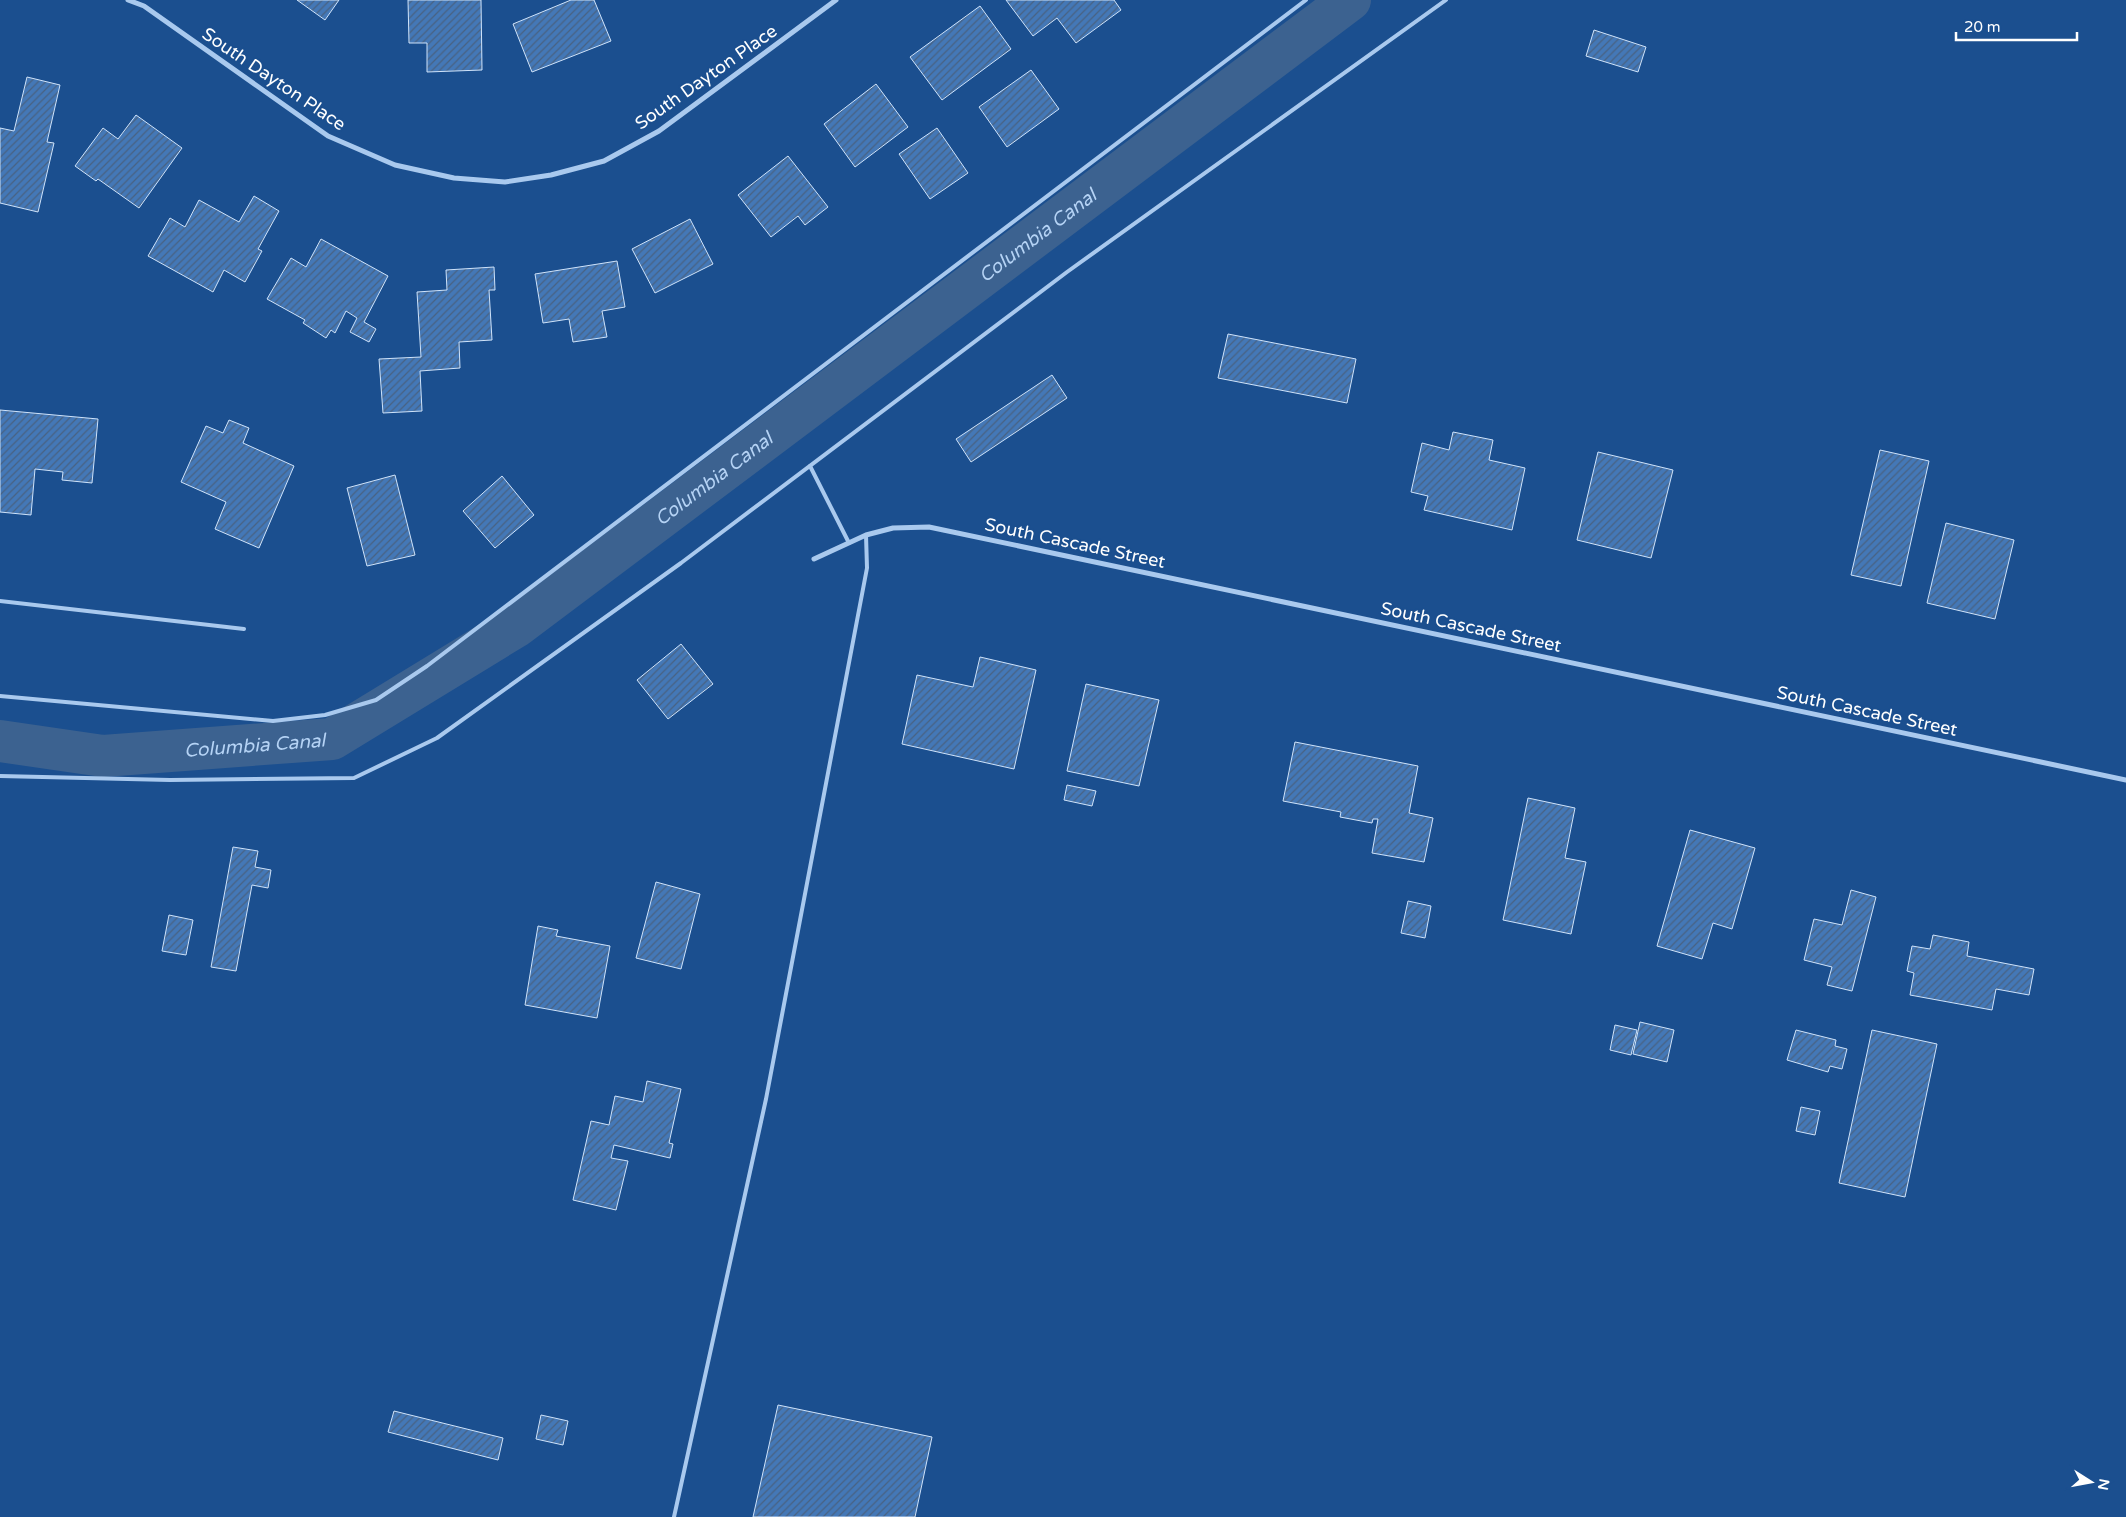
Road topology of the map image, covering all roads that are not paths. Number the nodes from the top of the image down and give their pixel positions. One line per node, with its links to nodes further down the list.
1 (128, 0): 6 (street, South Dayton Place)
2 (148, 0): 6 (street)
3 (836, 0): 6 (street, South Dayton Place)
4 (1306, 0): 13 (lane)
5 (1446, 0): 7 (lane)
6 (144, 6)
7 (810, 466): 9 (lane); 14 (lane)
8 (866, 535): 9 (street, South Cascade Street); 15 (street, South Cascade Street); 16 (lane)
9 (849, 543): 10 (street, South Cascade Street)
10 (814, 559)
11 (0, 601): 12 (lane)
12 (244, 629)
13 (0, 696)
14 (0, 776)
15 (2126, 780)
16 (674, 1517)

